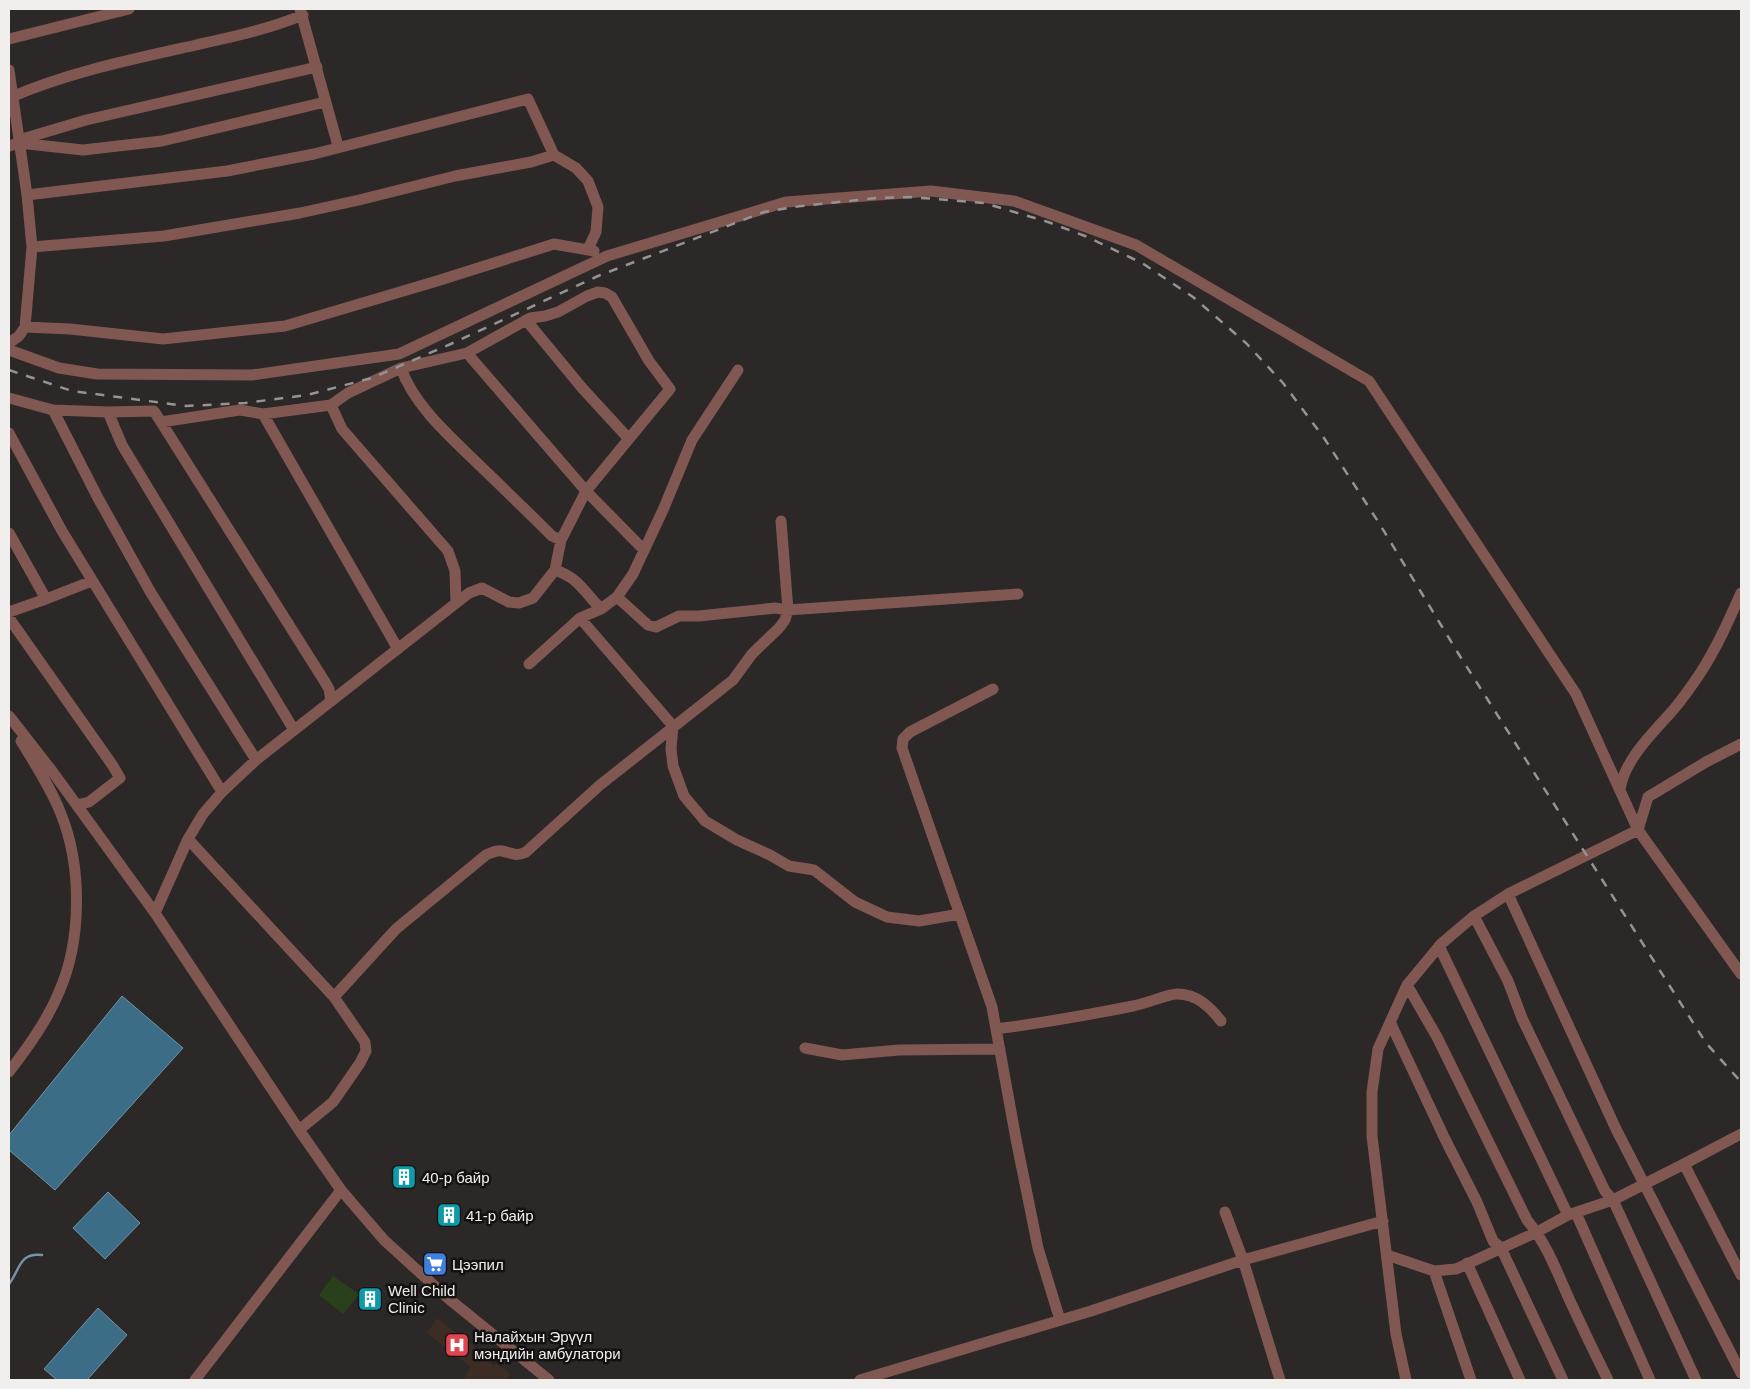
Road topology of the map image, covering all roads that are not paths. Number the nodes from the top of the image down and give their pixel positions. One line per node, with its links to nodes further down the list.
1 (129, 9): 3 (street)
2 (302, 12): 4 (street); 6 (street)
3 (9, 38)
4 (316, 68): 7 (street); 8 (street)
5 (9, 70): 6 (street)
6 (11, 97): 8 (street)
7 (325, 102): 8 (street); 9 (street)
8 (15, 143): 11 (street)
9 (338, 146): 10 (street); 11 (street)
10 (554, 155): 12 (street); 13 (street)
11 (27, 195): 12 (street)
12 (32, 247): 16 (street)
13 (588, 249): 14 (street); 16 (street)
14 (608, 256): 18 (street); 57 (street)
15 (526, 320): 19 (street); 29 (street); 29 (street)
16 (25, 327): 17 (street)
17 (9, 343)
18 (9, 350)
19 (467, 353): 20 (street); 30 (street)
20 (401, 368): 23 (street); 33 (street)
21 (738, 370): 34 (street)
22 (9, 398): 24 (street)
23 (331, 405): 26 (street); 41 (street)
24 (54, 410): 25 (street); 56 (street)
25 (108, 412): 27 (street); 54 (street)
26 (263, 414): 27 (street); 47 (street)
27 (160, 422): 50 (street)
28 (9, 433): 36 (street)
29 (629, 439): 30 (street)
30 (586, 491): 33 (street); 34 (street)
31 (781, 521): 43 (street)
32 (9, 533): 40 (street)
33 (561, 540): 35 (street)
34 (644, 550): 39 (street)
35 (555, 570): 41 (street); 42 (street)
36 (92, 581): 40 (street); 58 (street)
37 (1741, 593): 57 (street)
38 (1018, 594): 43 (street)
39 (617, 597): 42 (street); 43 (street)
40 (46, 600): 44 (street)
41 (456, 603): 47 (street)
42 (601, 608): 46 (street)
43 (788, 610): 53 (street)
44 (9, 612)
45 (9, 618): 59 (street)
46 (580, 618): 48 (street); 53 (street)
47 (398, 649): 50 (street)
48 (529, 664)
49 (993, 689): 64 (street)
50 (331, 701): 54 (street)
51 (9, 716): 59 (street)
52 (9, 720): 75 (street)
53 (673, 726): 64 (street); 69 (street)
54 (294, 730): 56 (street)
55 (1741, 744): 60 (street)
56 (256, 760): 58 (street)
57 (1620, 790): 60 (street)
58 (222, 792): 61 (street)
59 (77, 806): 63 (street)
60 (1638, 830): 62 (street); 67 (street)
61 (188, 839): 63 (street); 69 (street)
62 (1508, 894): 65 (street); 79 (street)
63 (155, 913): 76 (street)
64 (960, 914): 72 (street)
65 (1474, 916): 66 (street); 81 (street)
66 (1439, 946): 68 (street); 83 (street)
67 (1741, 974)
68 (1406, 985): 71 (street); 85 (street)
69 (334, 997): 76 (street)
70 (1221, 1021): 72 (street)
71 (1391, 1024): 84 (street); 86 (street)
72 (996, 1029): 74 (street)
73 (805, 1048): 74 (street)
74 (1000, 1049): 92 (street)
75 (9, 1072)
76 (299, 1130): 80 (street)
77 (1741, 1134): 78 (street)
78 (1684, 1164): 79 (street); 91 (street)
79 (1644, 1183): 81 (street); 93 (street)
80 (341, 1190): 94 (street); 95 (street)
81 (1613, 1200): 83 (street); 104 (street)
82 (1225, 1212): 88 (street)
83 (1572, 1214): 85 (street); 103 (street)
84 (1383, 1220): 87 (street); 88 (street)
85 (1537, 1232): 86 (street); 102 (street)
86 (1501, 1248): 89 (street); 101 (street)
87 (1386, 1255): 90 (street); 98 (street)
88 (1243, 1260): 92 (street); 97 (street)
89 (1467, 1263): 90 (street); 100 (street)
90 (1434, 1272): 99 (street)
91 (1741, 1275)
92 (1060, 1320): 96 (street)
93 (1741, 1373)
94 (195, 1380)
95 (549, 1380)
96 (860, 1380)
97 (1280, 1380)
98 (1406, 1380)
99 (1471, 1380)
100 (1520, 1380)
101 (1563, 1380)
102 (1608, 1380)
103 (1650, 1380)
104 (1696, 1380)

